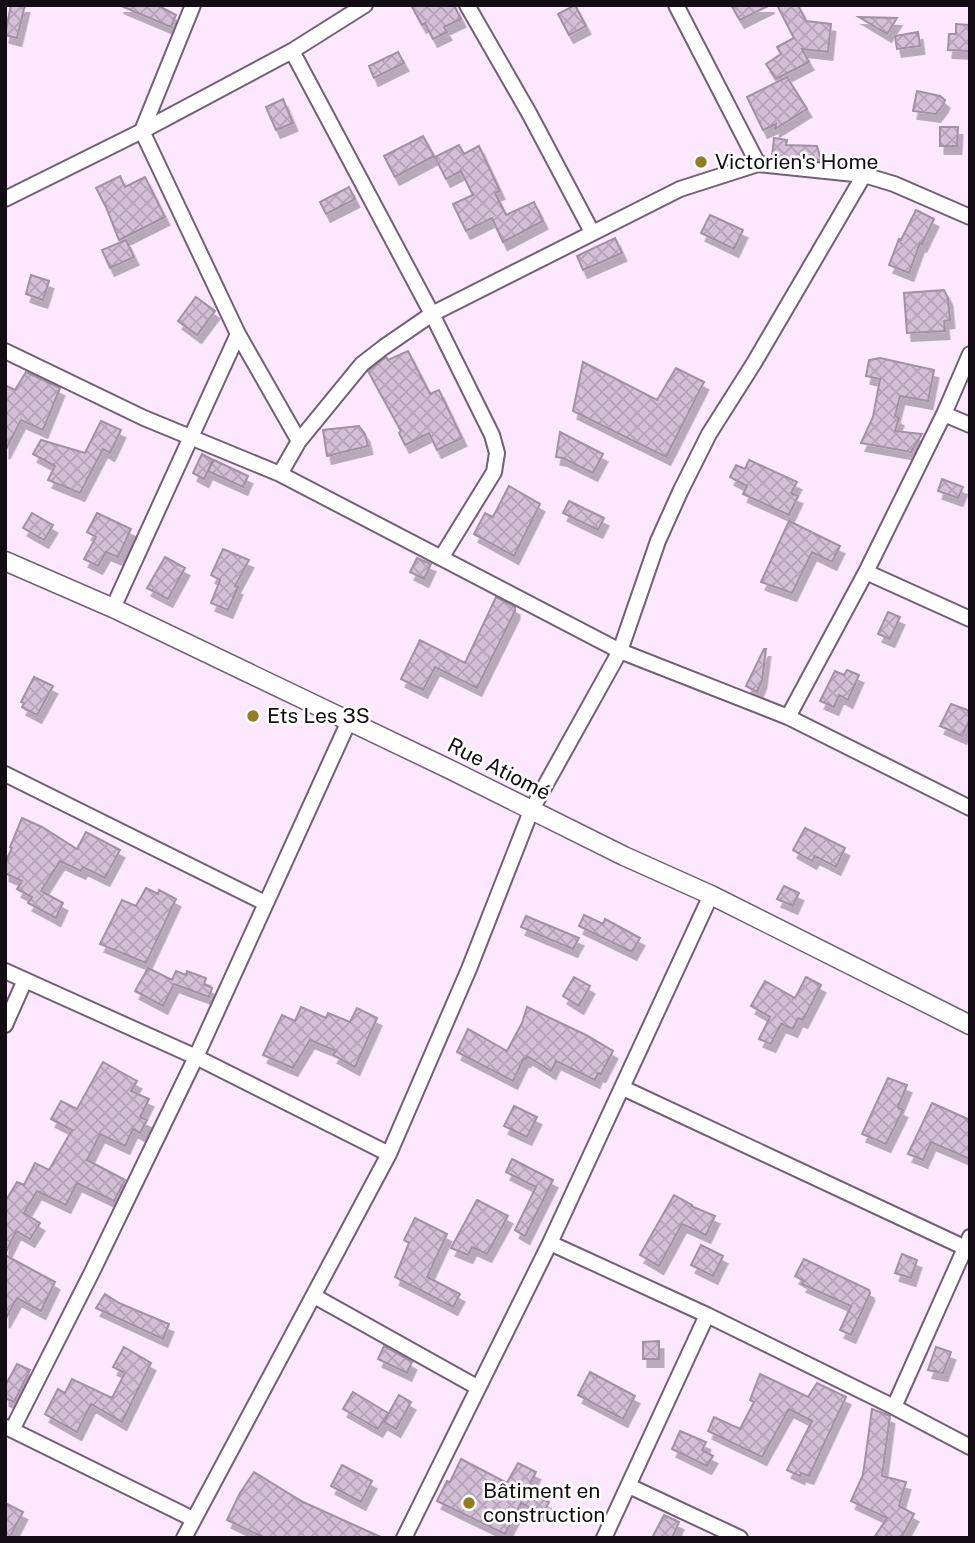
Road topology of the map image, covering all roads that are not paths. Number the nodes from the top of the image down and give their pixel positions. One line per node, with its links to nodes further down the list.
1 (193, 5): 6 (street)
2 (365, 5): 5 (street)
3 (467, 5): 12 (street)
4 (676, 5): 7 (street)
5 (292, 51): 6 (street); 13 (street)
6 (142, 131): 9 (street); 14 (street)
7 (758, 164): 8 (street); 12 (street)
8 (864, 175): 11 (street); 27 (street)
9 (5, 199)
10 (970, 200): 11 (street)
11 (968, 217)
12 (592, 232): 13 (street)
13 (432, 314): 20 (street); 22 (street)
14 (238, 334): 19 (street); 20 (street)
15 (5, 351): 19 (street)
16 (970, 355): 17 (street)
17 (944, 414): 18 (street); 24 (street)
18 (970, 425)
19 (192, 439): 21 (street); 25 (street)
20 (299, 440): 21 (street)
21 (280, 474): 22 (street)
22 (441, 558): 27 (street)
23 (5, 561): 25 (street, Rue Atiomé)
24 (866, 572): 26 (street); 28 (street)
25 (113, 608): 29 (street, Rue Atiomé)
26 (970, 619)
27 (620, 650): 28 (street); 32 (street)
28 (788, 718): 31 (street)
29 (349, 721): 32 (street, Rue Atiomé); 34 (street)
30 (5, 774): 34 (street)
31 (970, 808)
32 (531, 811): 33 (street, Rue Atiomé); 41 (street)
33 (711, 895): 38 (street, Rue Atiomé); 40 (street)
34 (265, 903): 39 (street)
35 (5, 971): 36 (street)
36 (25, 980): 37 (street); 39 (street)
37 (5, 1025)
38 (970, 1025)
39 (196, 1057): 41 (street); 48 (street)
40 (623, 1088): 42 (street); 43 (street)
41 (389, 1154): 44 (street)
42 (550, 1243): 45 (street); 46 (street)
43 (968, 1245): 47 (street)
44 (314, 1296): 46 (street); 51 (street)
45 (707, 1315): 47 (street); 50 (street)
46 (477, 1387): 53 (street)
47 (894, 1406): 49 (street)
48 (9, 1428): 51 (street)
49 (970, 1447)
50 (629, 1486): 54 (street); 55 (street)
51 (193, 1519): 52 (street)
52 (184, 1538)
53 (404, 1538)
54 (604, 1538)
55 (740, 1538)

